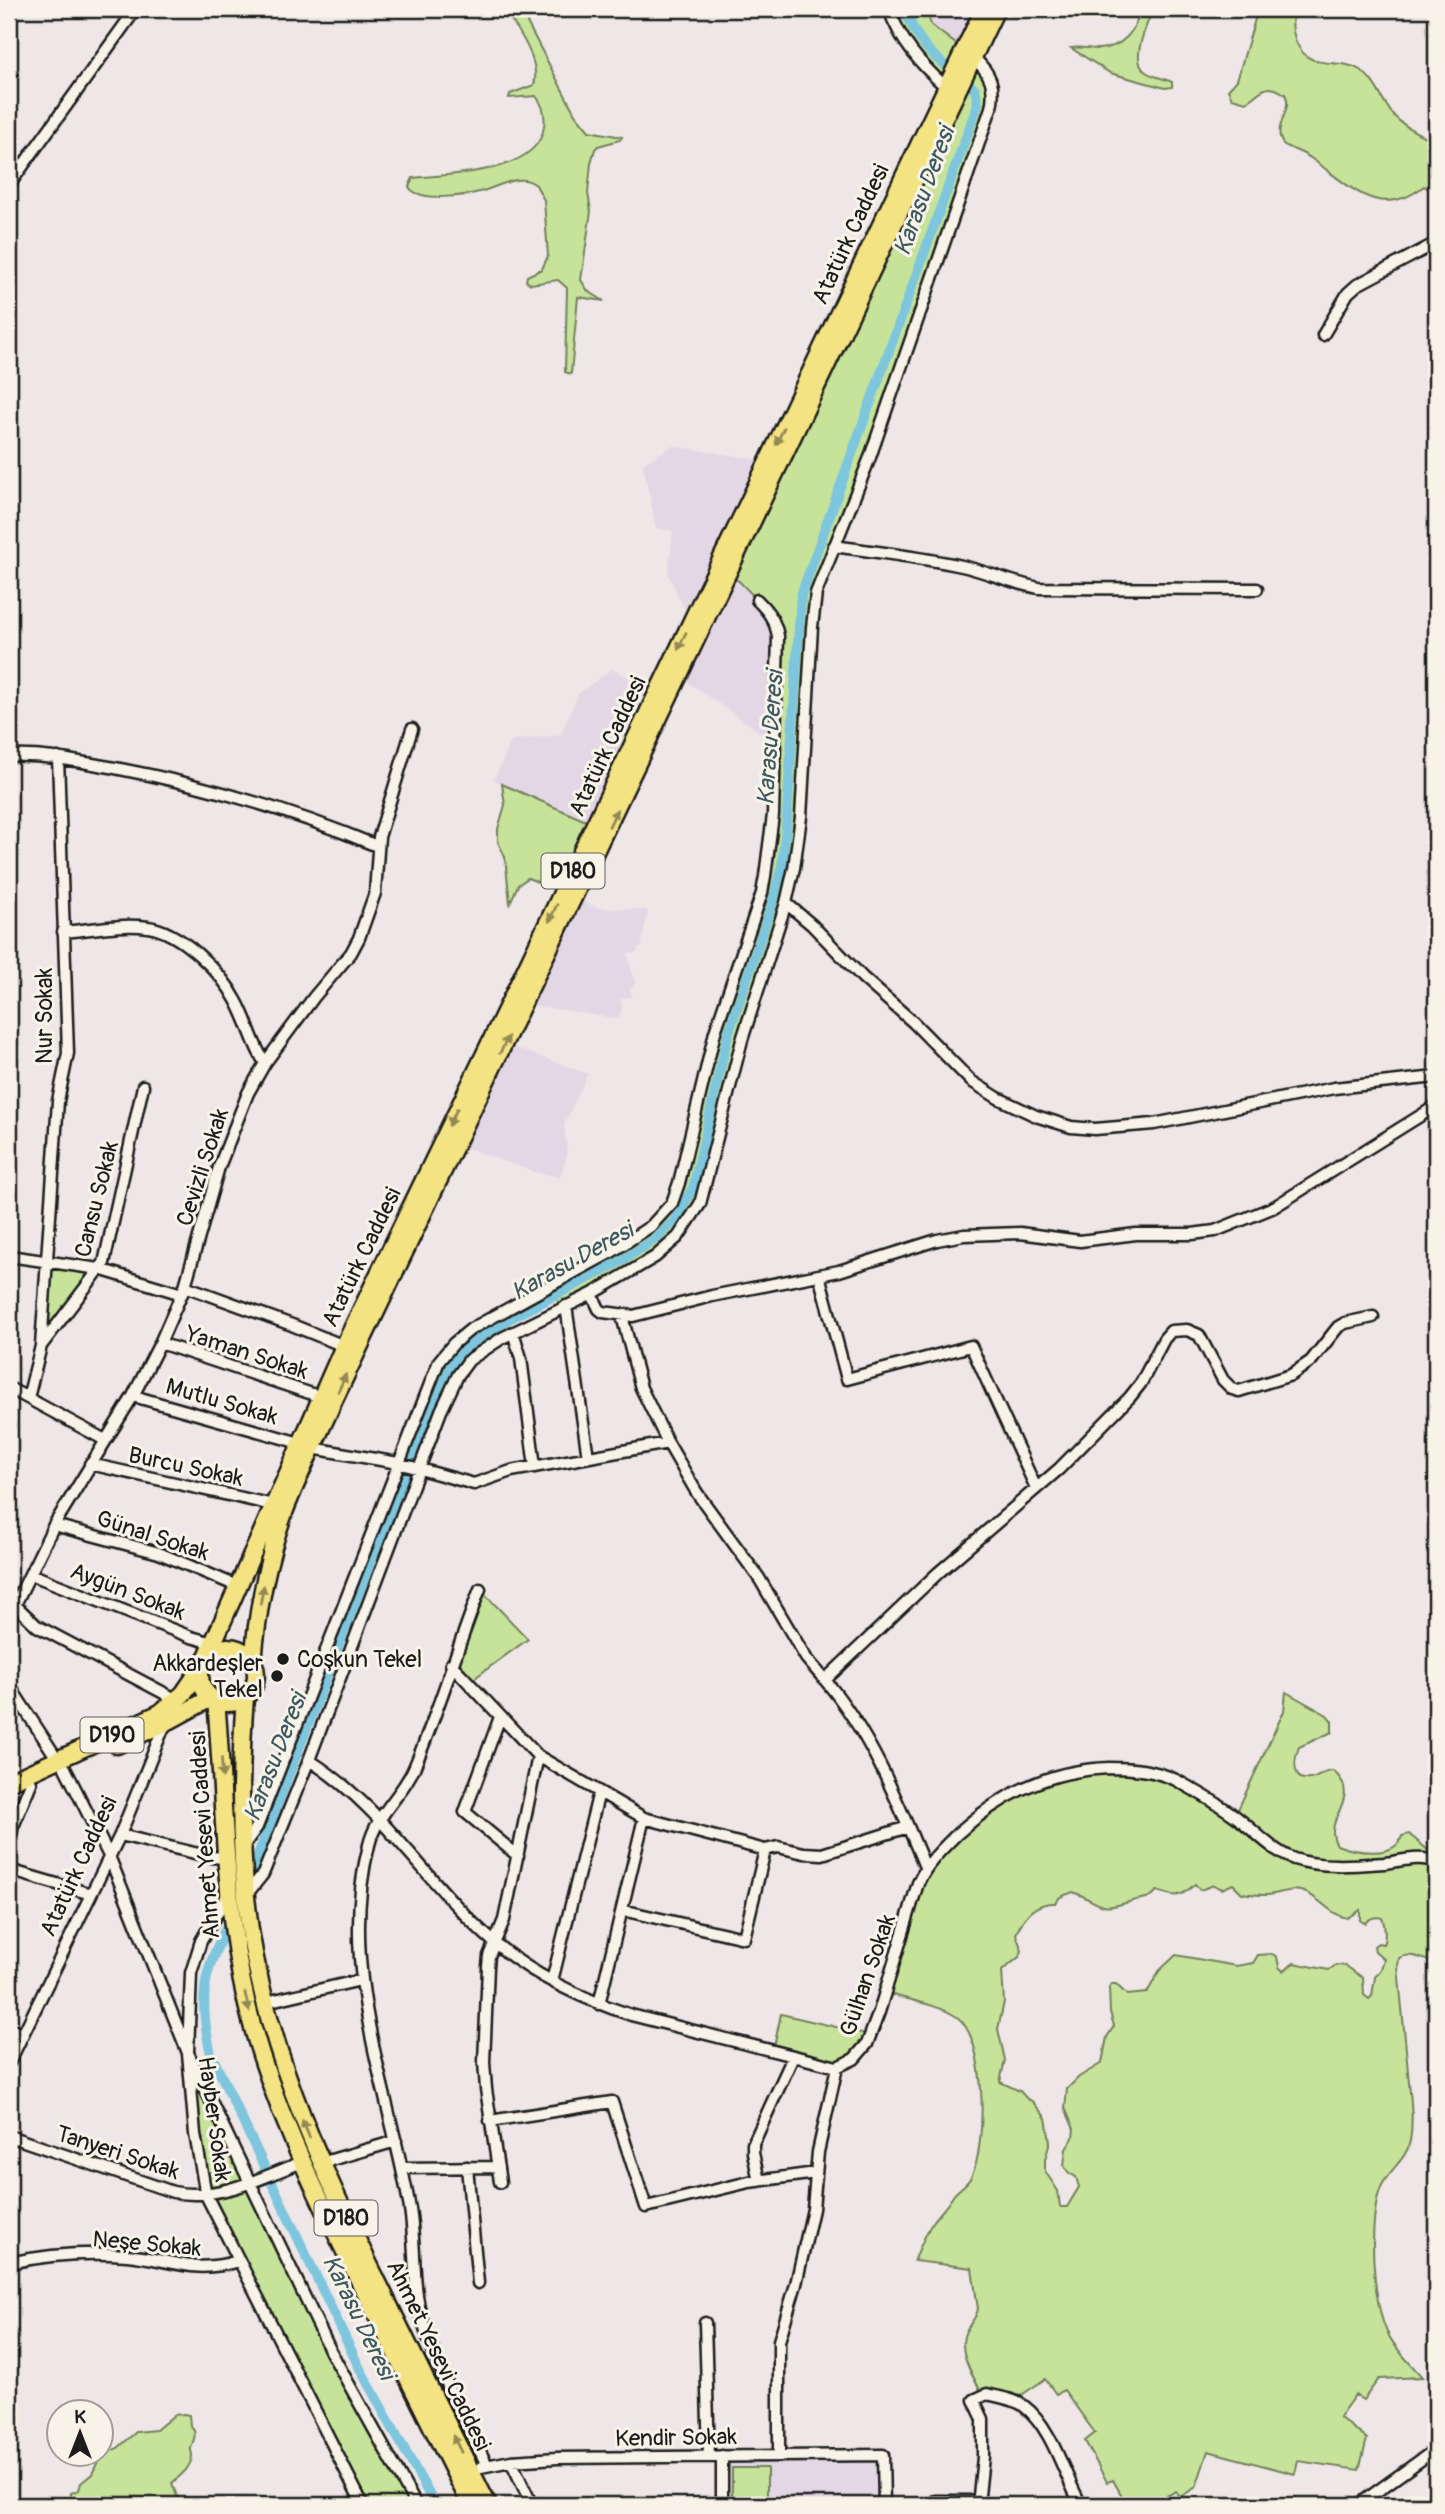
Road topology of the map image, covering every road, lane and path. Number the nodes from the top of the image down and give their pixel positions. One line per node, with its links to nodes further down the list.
1 (136, 9): 7 (street)
2 (889, 9): 6 (street)
3 (984, 9): 5 (highway, Atatürk Caddesi / D180)
4 (996, 9): 5 (highway, Atatürk Caddesi / D180)
5 (969, 54): 6 (highway, Atatürk Caddesi / D180); 10 (street)
6 (951, 91): 35 (highway, Atatürk Caddesi / D180, one-way to 35); 42 (highway, Atatürk Caddesi / D180, one-way to 6)
7 (9, 185)
8 (1436, 243): 9 (street)
9 (1323, 335)
10 (834, 546): 11 (street); 17 (street)
11 (1257, 589)
12 (757, 600): 44 (street)
13 (412, 729): 16 (street, Cevizli Sokak)
14 (9, 756): 15 (street)
15 (58, 758): 16 (street); 18 (street, Nur Sokak)
16 (377, 846): 19 (street, Cevizli Sokak)
17 (786, 903): 20 (street); 28 (street)
18 (63, 932): 19 (street); 24 (street, Nur Sokak)
19 (265, 1063): 27 (street, Cevizli Sokak)
20 (1436, 1077)
21 (143, 1086): 25 (street, Cansu Sokak)
22 (1436, 1106): 26 (street)
23 (9, 1256): 24 (street)
24 (47, 1263): 25 (street); 34 (street, Nur Sokak)
25 (99, 1269): 27 (street); 34 (street, Cansu Sokak)
26 (819, 1275): 30 (street); 48 (street)
27 (183, 1290): 33 (street, Cevizli Sokak); 35 (street)
28 (592, 1294): 29 (street); 30 (street)
29 (566, 1306): 32 (street); 43 (street)
30 (622, 1316): 41 (street)
31 (1373, 1317): 48 (street)
32 (513, 1332): 46 (street); 47 (street)
33 (160, 1343): 37 (street, Cevizli Sokak); 38 (street, Yaman Sokak)
34 (41, 1346): 39 (street, Nur Sokak)
35 (344, 1346): 38 (highway, Atatürk Caddesi / D180)
36 (9, 1388): 39 (street)
37 (133, 1396): 40 (street, Cevizli Sokak); 42 (street, Mutlu Sokak)
38 (321, 1397): 42 (highway, Atatürk Caddesi / D180)
39 (28, 1398): 40 (street)
40 (105, 1440): 45 (street, Cevizli Sokak)
41 (668, 1443): 43 (street, Mutlu Sokak); 61 (street)
42 (306, 1445): 44 (street, Mutlu Sokak); 49 (highway, Atatürk Caddesi / D180); 59 (highway, Atatürk Caddesi / D180, one-way to 42)
43 (588, 1457): 46 (street, Mutlu Sokak)
44 (398, 1463): 47 (street, Mutlu Sokak); 81 (street)
45 (90, 1464): 49 (street, Burcu Sokak); 50 (street, Cevizli Sokak)
46 (535, 1467): 47 (street, Mutlu Sokak)
47 (420, 1469): 69 (street)
48 (1036, 1488): 61 (street)
49 (273, 1505): 52 (highway, Atatürk Caddesi / D180)
50 (54, 1525): 51 (street, Cevizli Sokak); 52 (street, Günal Sokak)
51 (30, 1574): 55 (street, Cevizli Sokak); 57 (street, Aygün Sokak)
52 (237, 1586): 57 (highway, Atatürk Caddesi / D180)
53 (480, 1589): 60 (street)
54 (9, 1591): 55 (street)
55 (14, 1604): 56 (street, Cevizli Sokak); 65 (street)
56 (9, 1617)
57 (213, 1643): 58 (highway, Atatürk Caddesi / D180)
58 (204, 1663): 59 (highway); 64 (highway); 65 (highway, D190)
59 (253, 1663): 63 (highway, Atatürk Caddesi)
60 (451, 1664): 66 (street); 75 (street)
61 (825, 1680): 77 (street)
62 (9, 1685): 70 (street, Hayber Sokak)
63 (245, 1697): 64 (highway); 81 (highway, Ahmet Yesevi Caddesi / D180)
64 (214, 1699): 67 (highway, D190); 85 (highway, Ahmet Yesevi Caddesi / D180, one-way to 85)
65 (177, 1700): 70 (highway, D190)
66 (500, 1717): 68 (street); 83 (street)
67 (165, 1723): 70 (highway, D190); 78 (street, Atatürk Caddesi)
68 (538, 1756): 73 (street); 83 (street)
69 (309, 1760): 75 (street, Gülhan Sokak); 90 (street)
70 (62, 1764): 71 (highway, D190); 72 (highway, D190); 82 (street, Hayber Sokak)
71 (9, 1782)
72 (31, 1783): 74 (highway, D190); 79 (street)
73 (599, 1792): 76 (street); 94 (street)
74 (9, 1793)
75 (379, 1818): 92 (street, Gülhan Sokak); 93 (street)
76 (645, 1818): 80 (street); 91 (street)
77 (908, 1827): 80 (street); 86 (street)
78 (120, 1835): 82 (street, Atatürk Caddesi); 85 (street)
79 (9, 1836)
80 (765, 1850): 91 (street)
81 (243, 1852): 90 (highway, Ahmet Yesevi Caddesi / D180)
82 (109, 1856): 88 (street, Atatürk Caddesi); 99 (street, Hayber Sokak)
83 (518, 1856): 92 (street)
84 (1436, 1863): 86 (street, Gülhan Sokak)
85 (226, 1864): 89 (highway, Ahmet Yesevi Caddesi / D180)
86 (925, 1867): 102 (street, Gülhan Sokak)
87 (9, 1870): 88 (street)
88 (91, 1894): 98 (street, Atatürk Caddesi)
89 (229, 1894): 99 (street); 106 (highway, Ahmet Yesevi Caddesi / D180, one-way to 106)
90 (246, 1896): 95 (highway, Ahmet Yesevi Caddesi / D180)
91 (622, 1910): 96 (street)
92 (495, 1943): 94 (street, Gülhan Sokak); 103 (street)
93 (361, 1980): 95 (street); 105 (street)
94 (552, 1981): 96 (street, Gülhan Sokak)
95 (265, 2002): 107 (highway, Ahmet Yesevi Caddesi / D180, one-way to 95)
96 (599, 2004): 100 (street, Gülhan Sokak)
97 (9, 2029): 98 (street)
98 (23, 2034): 101 (street, Atatürk Caddesi)
99 (188, 2053): 113 (street); 115 (street, Hayber Sokak)
100 (793, 2057): 102 (street, Gülhan Sokak); 112 (street)
101 (9, 2063)
102 (837, 2067): 111 (street)
103 (491, 2121): 109 (street); 112 (street)
104 (9, 2136): 115 (street, Tanyeri Sokak)
105 (397, 2141): 107 (street); 110 (street)
106 (302, 2162): 113 (street, Tanyeri Sokak); 130 (highway, Ahmet Yesevi Caddesi / D180)
107 (321, 2163): 126 (highway, Ahmet Yesevi Caddesi / D180, one-way to 107)
108 (467, 2167): 109 (street); 110 (street); 118 (street)
109 (498, 2167): 114 (street)
110 (402, 2168): 125 (street)
111 (816, 2174): 112 (street); 123 (street)
112 (759, 2181)
113 (253, 2182): 115 (street, Tanyeri Sokak); 129 (street)
114 (500, 2182)
115 (206, 2195): 116 (street, Hayber Sokak)
116 (238, 2261): 117 (street, Neşe Sokak); 128 (street, Hayber Sokak)
117 (9, 2263)
118 (478, 2283)
119 (705, 2323): 121 (street)
120 (1436, 2449): 137 (street)
121 (709, 2456): 122 (street, Kendir Sokak); 124 (street, Kendir Sokak)
122 (722, 2456): 123 (street, Kendir Sokak); 133 (street)
123 (779, 2456): 134 (street, Kendir Sokak)
124 (511, 2461): 125 (street, Kendir Sokak); 132 (street)
125 (487, 2465): 126 (street, Kendir Sokak)
126 (470, 2470): 131 (highway, Ahmet Yesevi Caddesi / D180)
127 (978, 2503): 135 (street); 136 (street)
128 (363, 2505)
129 (416, 2505)
130 (471, 2505)
131 (488, 2505)
132 (532, 2505)
133 (722, 2505)
134 (884, 2505)
135 (936, 2505)
136 (1081, 2505)
137 (1358, 2505)

